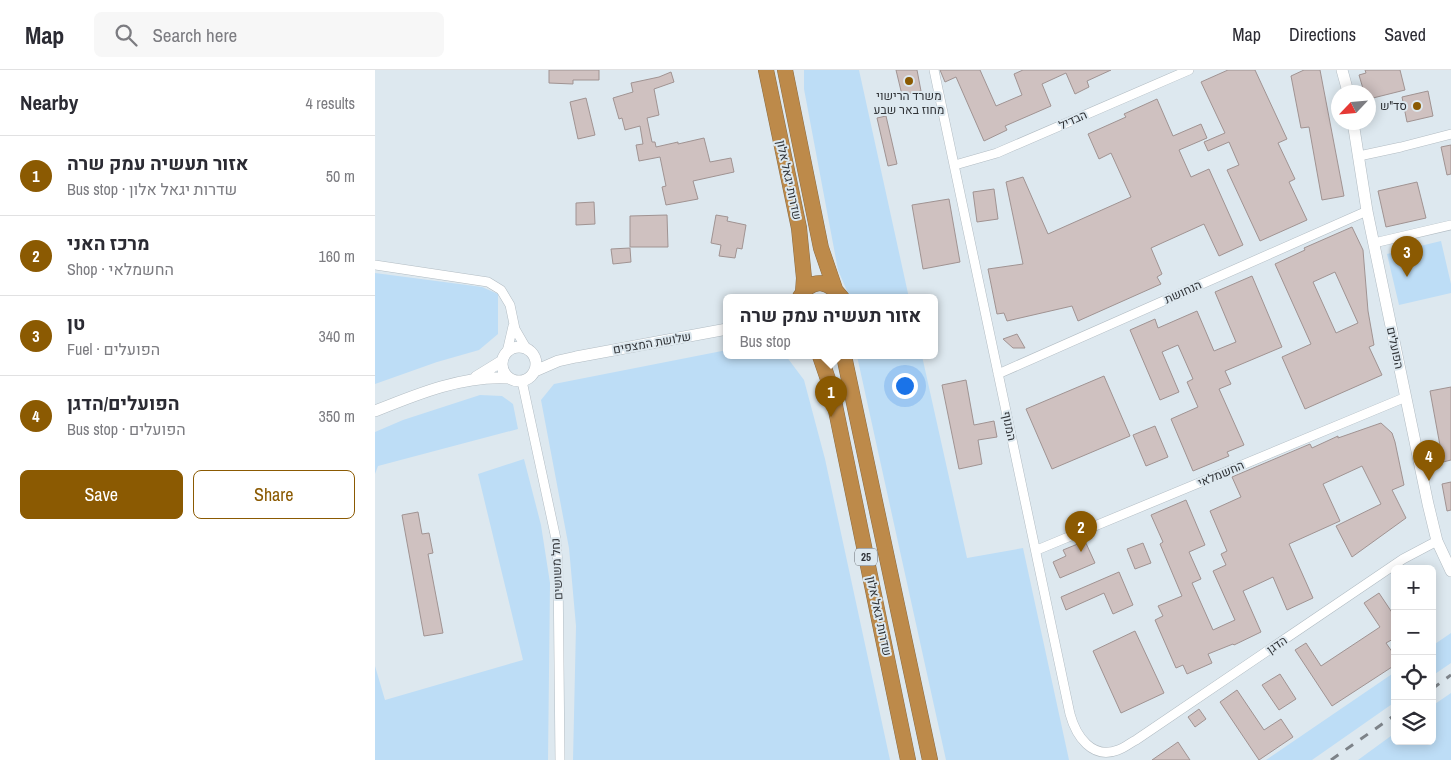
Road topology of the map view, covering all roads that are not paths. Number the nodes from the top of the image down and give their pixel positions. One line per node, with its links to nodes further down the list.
1 (766, 70): 15 (highway, שדרות יגאל אלון)
2 (934, 70): 10 (street, המנוף)
3 (1189, 70): 10 (street, הבדיל)
4 (1343, 70): 6 (street)
5 (786, 73): 17 (highway, שדרות יגאל אלון)
6 (1346, 85)
7 (1354, 130): 9 (street, הפועלים)
8 (1451, 134): 9 (street)
9 (1359, 156): 11 (street, הפועלים)
10 (955, 165): 26 (street, המנוף)
11 (1367, 211): 13 (street, הפועלים); 26 (street, הנחושת)
12 (1451, 226): 13 (street)
13 (1374, 243): 30 (street, הפועלים)
14 (375, 265): 18 (street)
15 (801, 294)
16 (802, 294): 17 (highway)
17 (838, 294)
18 (514, 324): 20 (street); 21 (street)
19 (723, 330): 22 (street, שלושת המצפים)
20 (530, 352): 21 (street); 22 (street, שלושת המצפים); 25 (street)
21 (504, 356): 27 (street); 28 (street)
22 (576, 357): 25 (street, שלושת המצפים)
23 (821, 359): 37 (highway, שדרות יגאל אלון / 25)
24 (845, 359): 38 (highway, שדרות יגאל אלון / 25)
25 (535, 371): 29 (street)
26 (998, 374): 33 (street, המנוף)
27 (509, 378): 28 (street); 29 (street)
28 (472, 379): 31 (street)
29 (523, 381): 36 (street, נחל משושים)
30 (1406, 397): 32 (street, הפועלים); 33 (street, החשמלאי)
31 (375, 410)
32 (1437, 541): 34 (street, הפועלים); 35 (street, הדגן)
33 (1037, 550): 35 (street, המנוף)
34 (1451, 571)
35 (1117, 750)
36 (560, 760)
37 (908, 760)
38 (930, 760)

